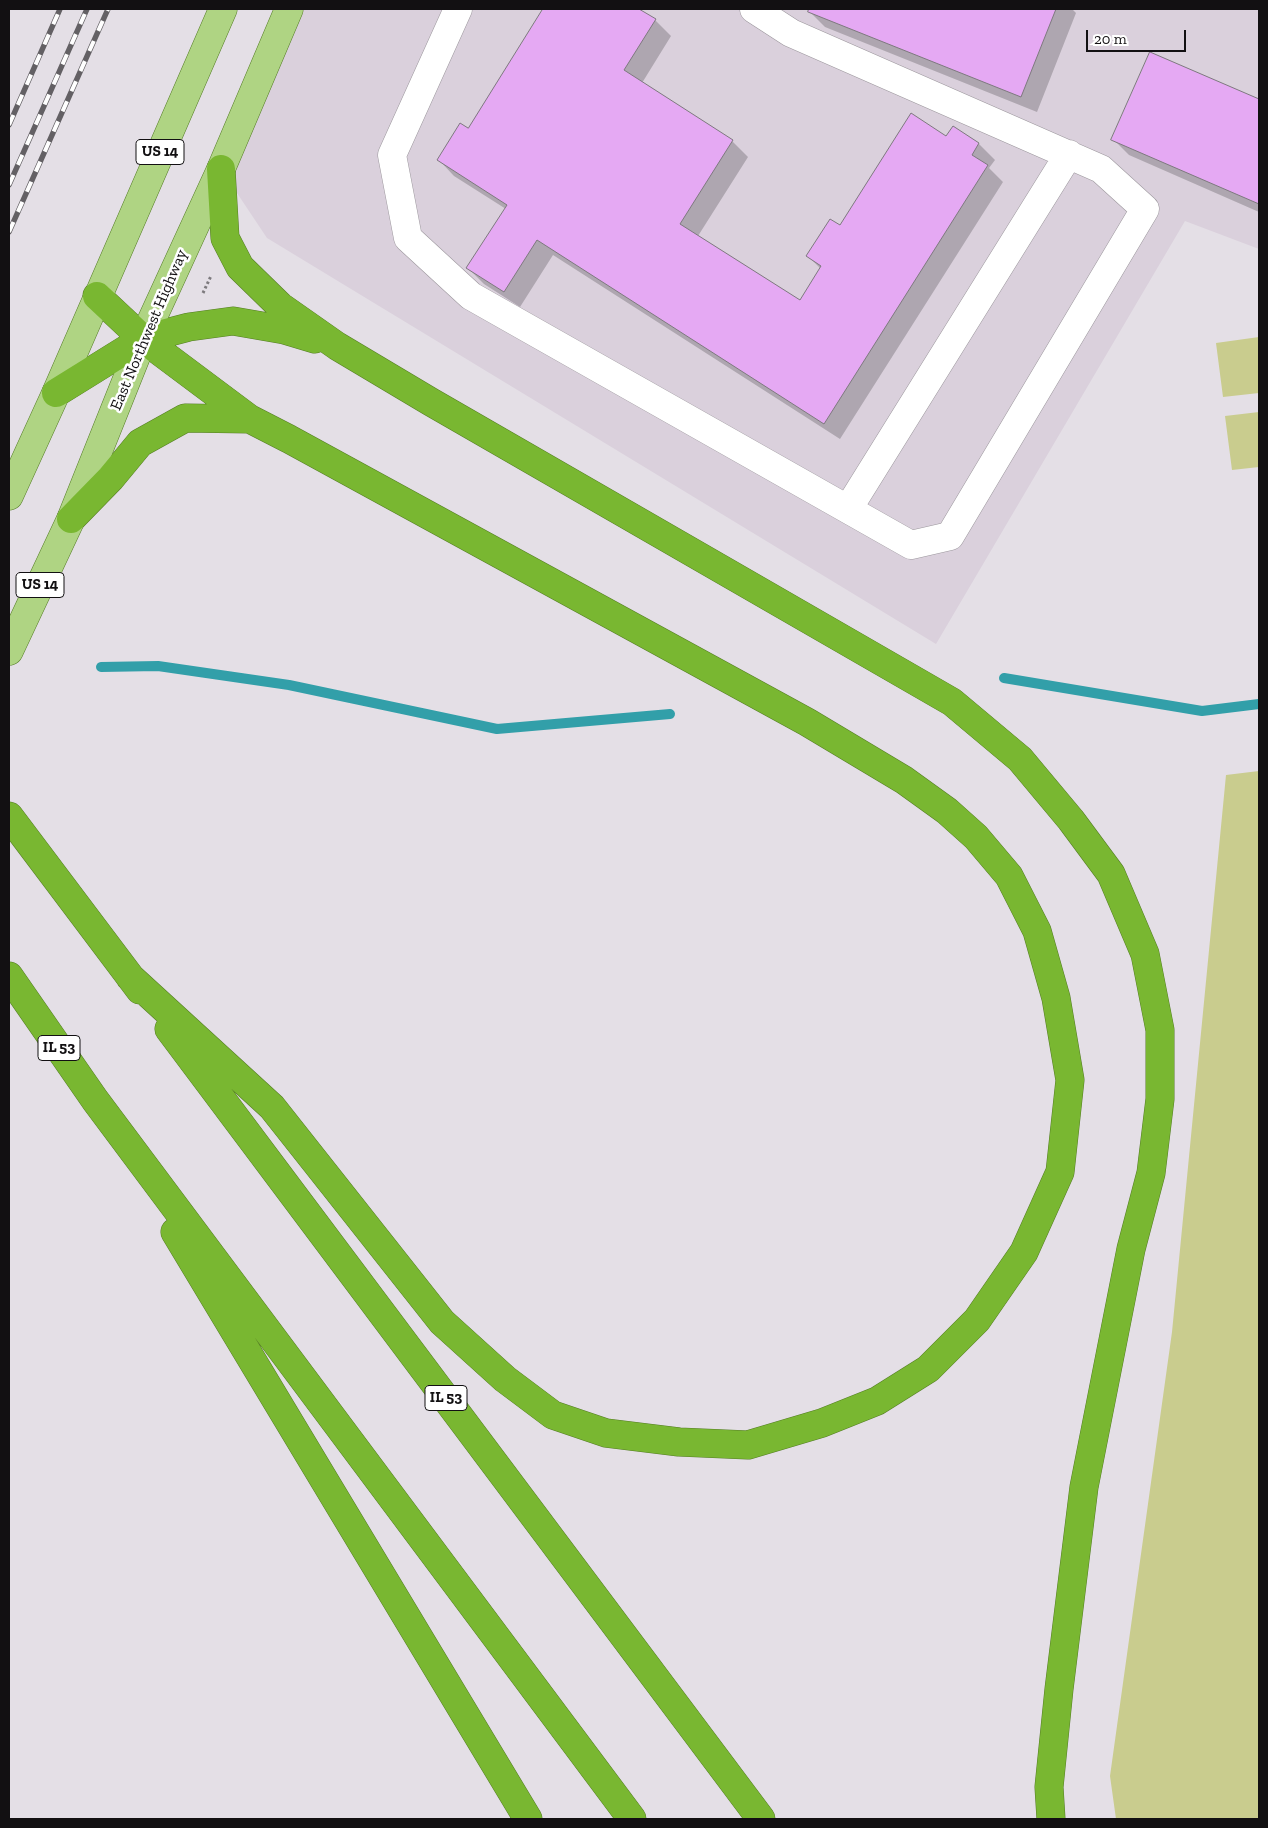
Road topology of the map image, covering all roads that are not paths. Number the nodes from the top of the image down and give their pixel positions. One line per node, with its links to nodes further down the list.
1 (223, 9): 7 (main road, US 14)
2 (289, 9): 6 (main road, East Northwest Highway / US 14)
3 (458, 9): 13 (lane)
4 (754, 9): 5 (lane)
5 (1069, 154): 13 (lane); 13 (lane)
6 (221, 169): 8 (main road, East Northwest Highway / US 14); 9 (highway)
7 (97, 296): 8 (highway); 10 (main road, US 14)
8 (142, 339): 9 (highway); 10 (highway); 11 (highway); 14 (main road, East Northwest Highway / US 14)
9 (338, 346): 23 (highway)
10 (56, 393): 12 (main road, US 14)
11 (250, 419): 14 (highway); 17 (highway)
12 (9, 496)
13 (848, 510)
14 (71, 519): 15 (main road, East Northwest Highway / US 14)
15 (9, 652)
16 (9, 816): 17 (highway, IL 53)
17 (130, 977): 22 (highway, IL 53)
18 (16, 986): 19 (highway, IL 53)
19 (95, 1100): 20 (highway); 21 (highway, IL 53)
20 (528, 1819)
21 (632, 1819)
22 (761, 1819)
23 (1051, 1819)

